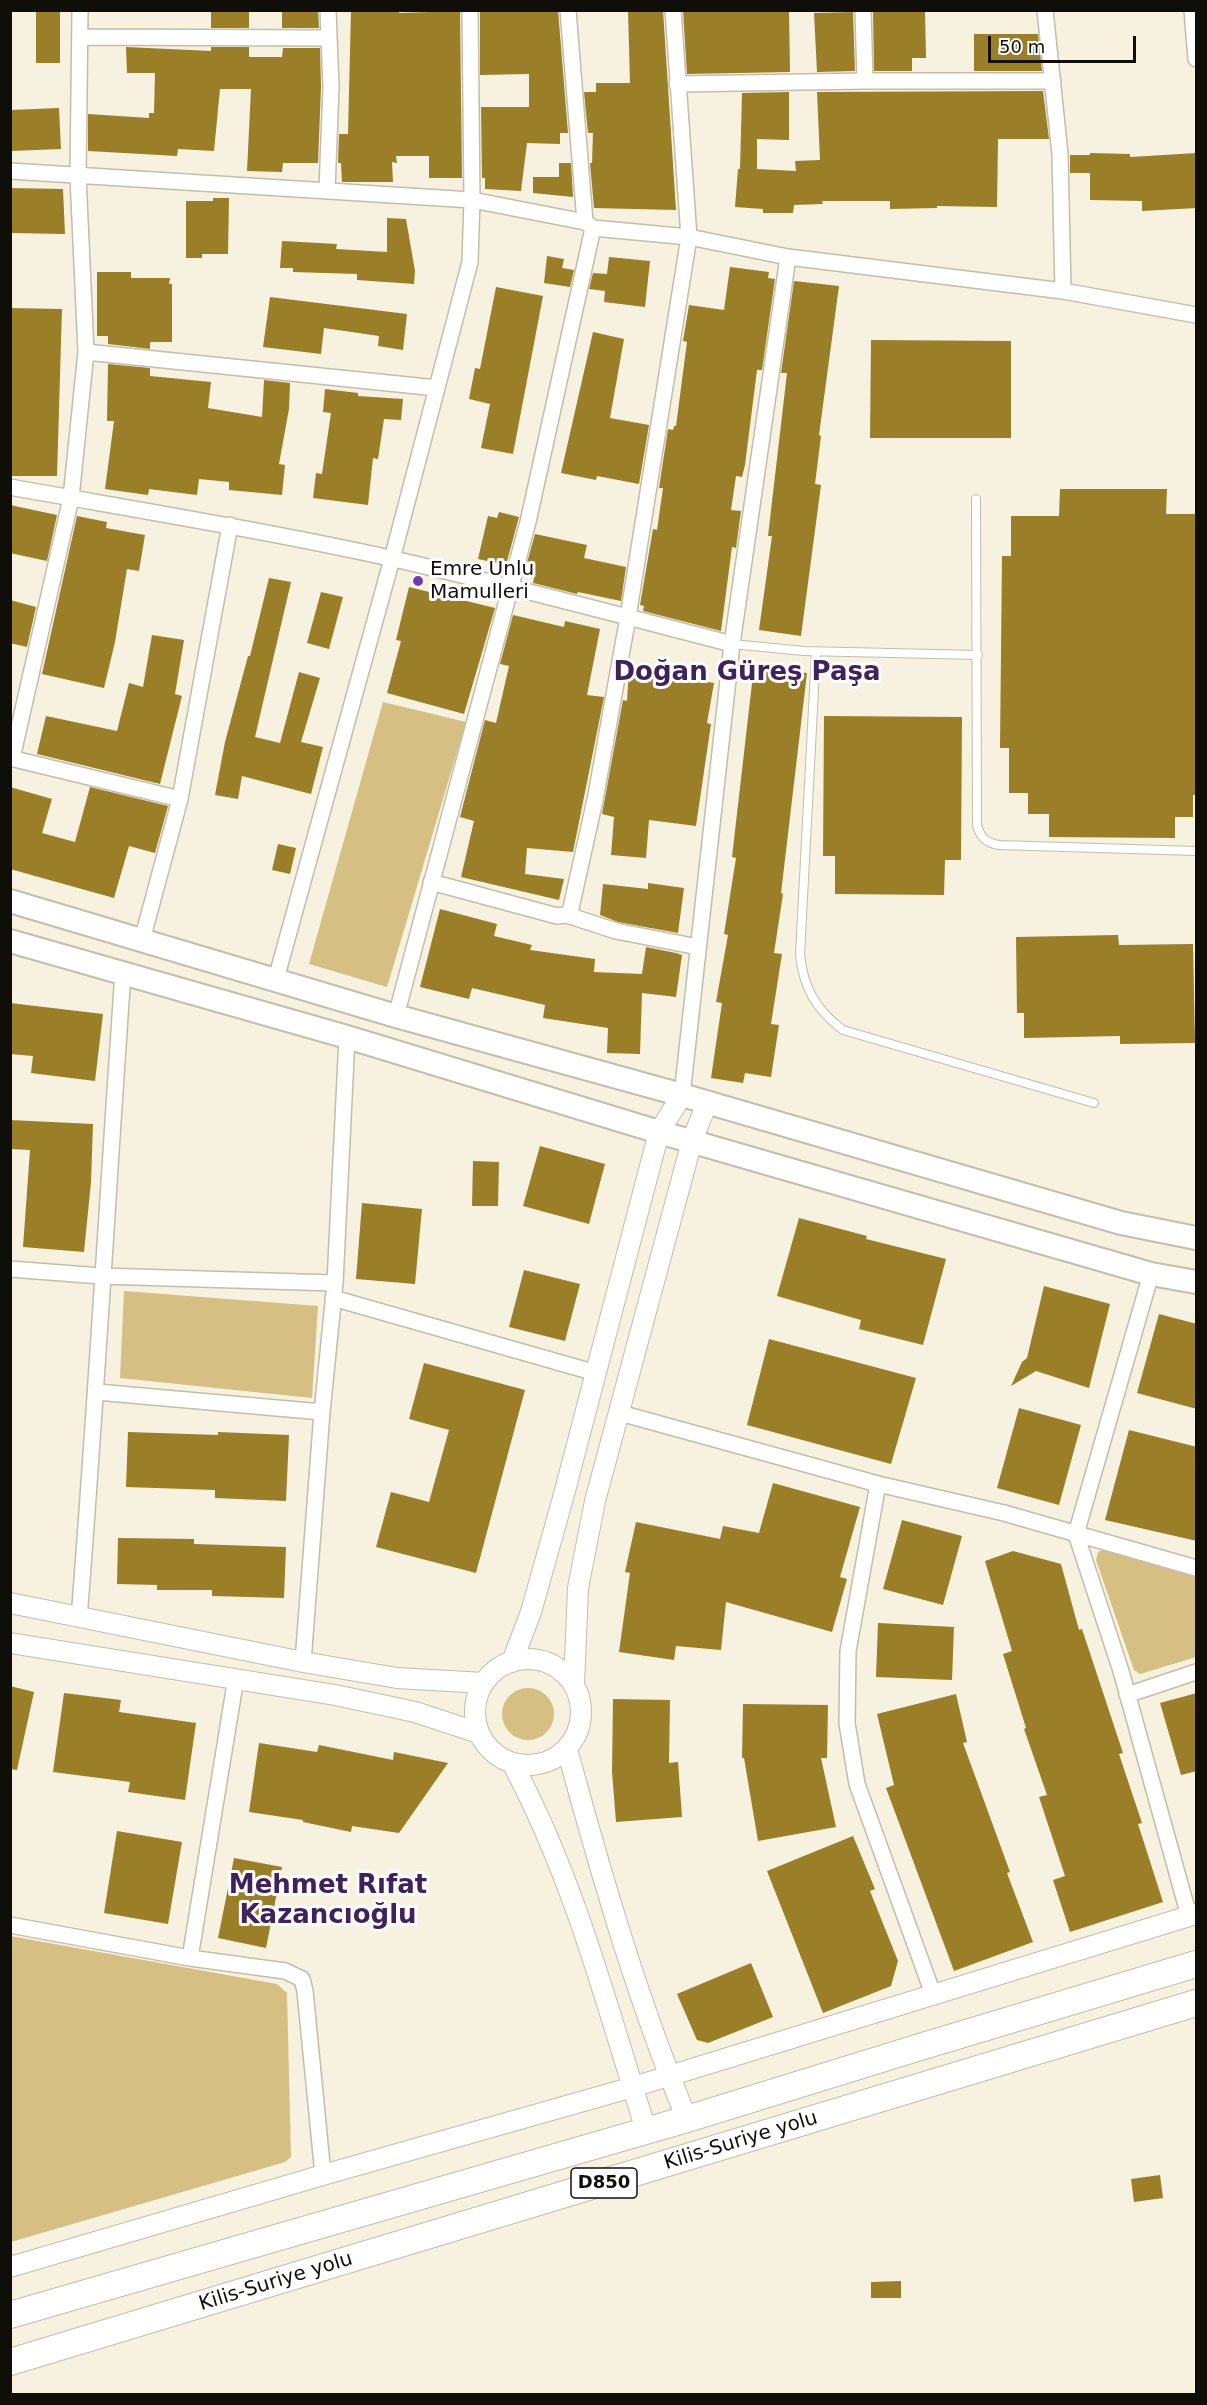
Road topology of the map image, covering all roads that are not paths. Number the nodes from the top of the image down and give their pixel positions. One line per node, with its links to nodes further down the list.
1 (80, 10): 9 (street)
2 (328, 10): 10 (street)
3 (470, 10): 18 (street)
4 (568, 10): 19 (street)
5 (673, 10): 14 (street)
6 (863, 10): 12 (street)
7 (1045, 10): 13 (street)
8 (1192, 10): 11 (street)
9 (81, 37): 10 (street); 16 (street)
10 (329, 38): 17 (street)
11 (1197, 59)
12 (865, 81): 13 (street); 14 (street)
13 (1053, 81): 22 (street)
14 (677, 84): 20 (street)
15 (10, 171): 16 (street)
16 (78, 176): 17 (street); 24 (street)
17 (327, 190): 18 (street)
18 (472, 200): 19 (street); 25 (street)
19 (589, 225): 20 (street); 31 (street)
20 (689, 237): 21 (street); 32 (street)
21 (788, 257): 22 (street); 33 (street)
22 (1063, 291): 23 (street)
23 (1197, 315)
24 (86, 352): 25 (street); 27 (street)
25 (437, 388): 30 (street)
26 (10, 487): 27 (street)
27 (71, 498): 29 (street); 36 (street)
28 (976, 499): 35 (lane)
29 (230, 525): 30 (street); 37 (street)
30 (392, 559): 31 (street); 46 (street)
31 (512, 587): 32 (street); 39 (street)
32 (628, 617): 33 (street); 41 (street)
33 (732, 644): 34 (lane); 44 (street)
34 (816, 652): 35 (lane); 51 (lane)
35 (978, 655): 38 (lane)
36 (11, 758): 37 (street)
37 (180, 799): 42 (street)
38 (1197, 851)
39 (431, 882): 41 (street); 47 (street)
40 (10, 901): 42 (main road)
41 (567, 915): 44 (street)
42 (142, 940): 46 (main road)
43 (10, 941): 45 (main road)
44 (698, 947): 49 (street)
45 (123, 973): 48 (main road); 57 (street)
46 (276, 979): 47 (main road)
47 (396, 1016): 49 (main road)
48 (347, 1037): 52 (main road); 59 (street)
49 (682, 1095): 50 (main road); 52 (street)
50 (707, 1103): 53 (street); 54 (main road)
51 (1094, 1103)
52 (659, 1132): 53 (main road); 60 (street)
53 (692, 1141): 56 (main road); 63 (street)
54 (1197, 1238)
55 (10, 1269): 57 (street)
56 (1151, 1274): 58 (main road); 65 (street)
57 (101, 1276): 59 (street); 61 (street)
58 (1197, 1282)
59 (334, 1291): 60 (street); 62 (street)
60 (596, 1373): 71 (street)
61 (97, 1392): 62 (street); 68 (street)
62 (322, 1412): 70 (street)
63 (620, 1413): 64 (street); 75 (street)
64 (878, 1484): 65 (street); 84 (street)
65 (1076, 1534): 66 (street); 76 (street)
66 (1197, 1568)
67 (10, 1604): 68 (street)
68 (79, 1618): 70 (street)
69 (10, 1643): 73 (street)
70 (303, 1662): 74 (street)
71 (512, 1662): 74 (street); 75 (street)
72 (1197, 1672): 76 (street)
73 (236, 1678): 77 (street); 82 (street)
74 (484, 1683): 77 (street)
75 (574, 1685): 78 (street)
76 (1127, 1695): 80 (street)
77 (480, 1733): 79 (street)
78 (567, 1749): 79 (street); 86 (street)
79 (512, 1762): 87 (street)
80 (1193, 1915): 84 (street)
81 (10, 1925): 82 (street)
82 (190, 1958): 90 (street)
83 (1197, 1964): 88 (highway, D850)
84 (933, 1994): 86 (street)
85 (1197, 2003): 93 (highway, Kilis-Suriye yolu / D850)
86 (669, 2075): 87 (street); 88 (street)
87 (633, 2087): 89 (street); 90 (street)
88 (687, 2119): 89 (highway, D850)
89 (646, 2130): 92 (highway, D850)
90 (323, 2175): 91 (street)
91 (10, 2266)
92 (10, 2315)
93 (10, 2362)

